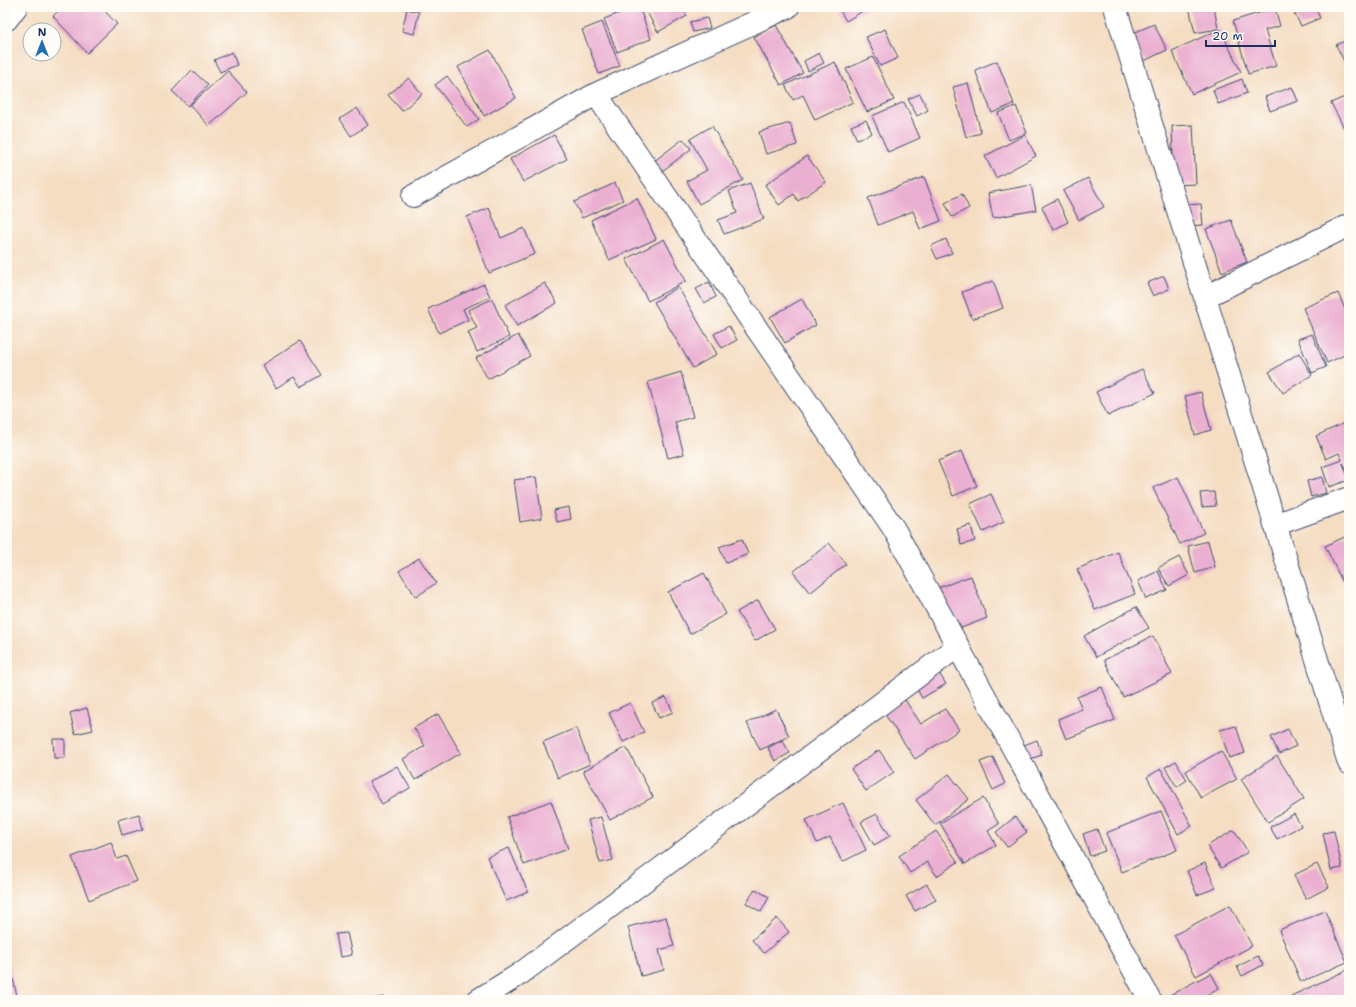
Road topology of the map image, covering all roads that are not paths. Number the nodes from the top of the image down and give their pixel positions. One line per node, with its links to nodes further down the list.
1 (16, 7): 4 (street)
2 (788, 7): 5 (street)
3 (1115, 7): 8 (street)
4 (7, 19)
5 (596, 94): 6 (street); 11 (street)
6 (413, 196)
7 (1349, 225): 8 (street)
8 (1205, 297): 10 (street)
9 (1349, 498): 10 (street)
10 (1275, 525): 12 (street)
11 (958, 646): 13 (street); 14 (street)
12 (1349, 763)
13 (478, 1000)
14 (1150, 1000)

